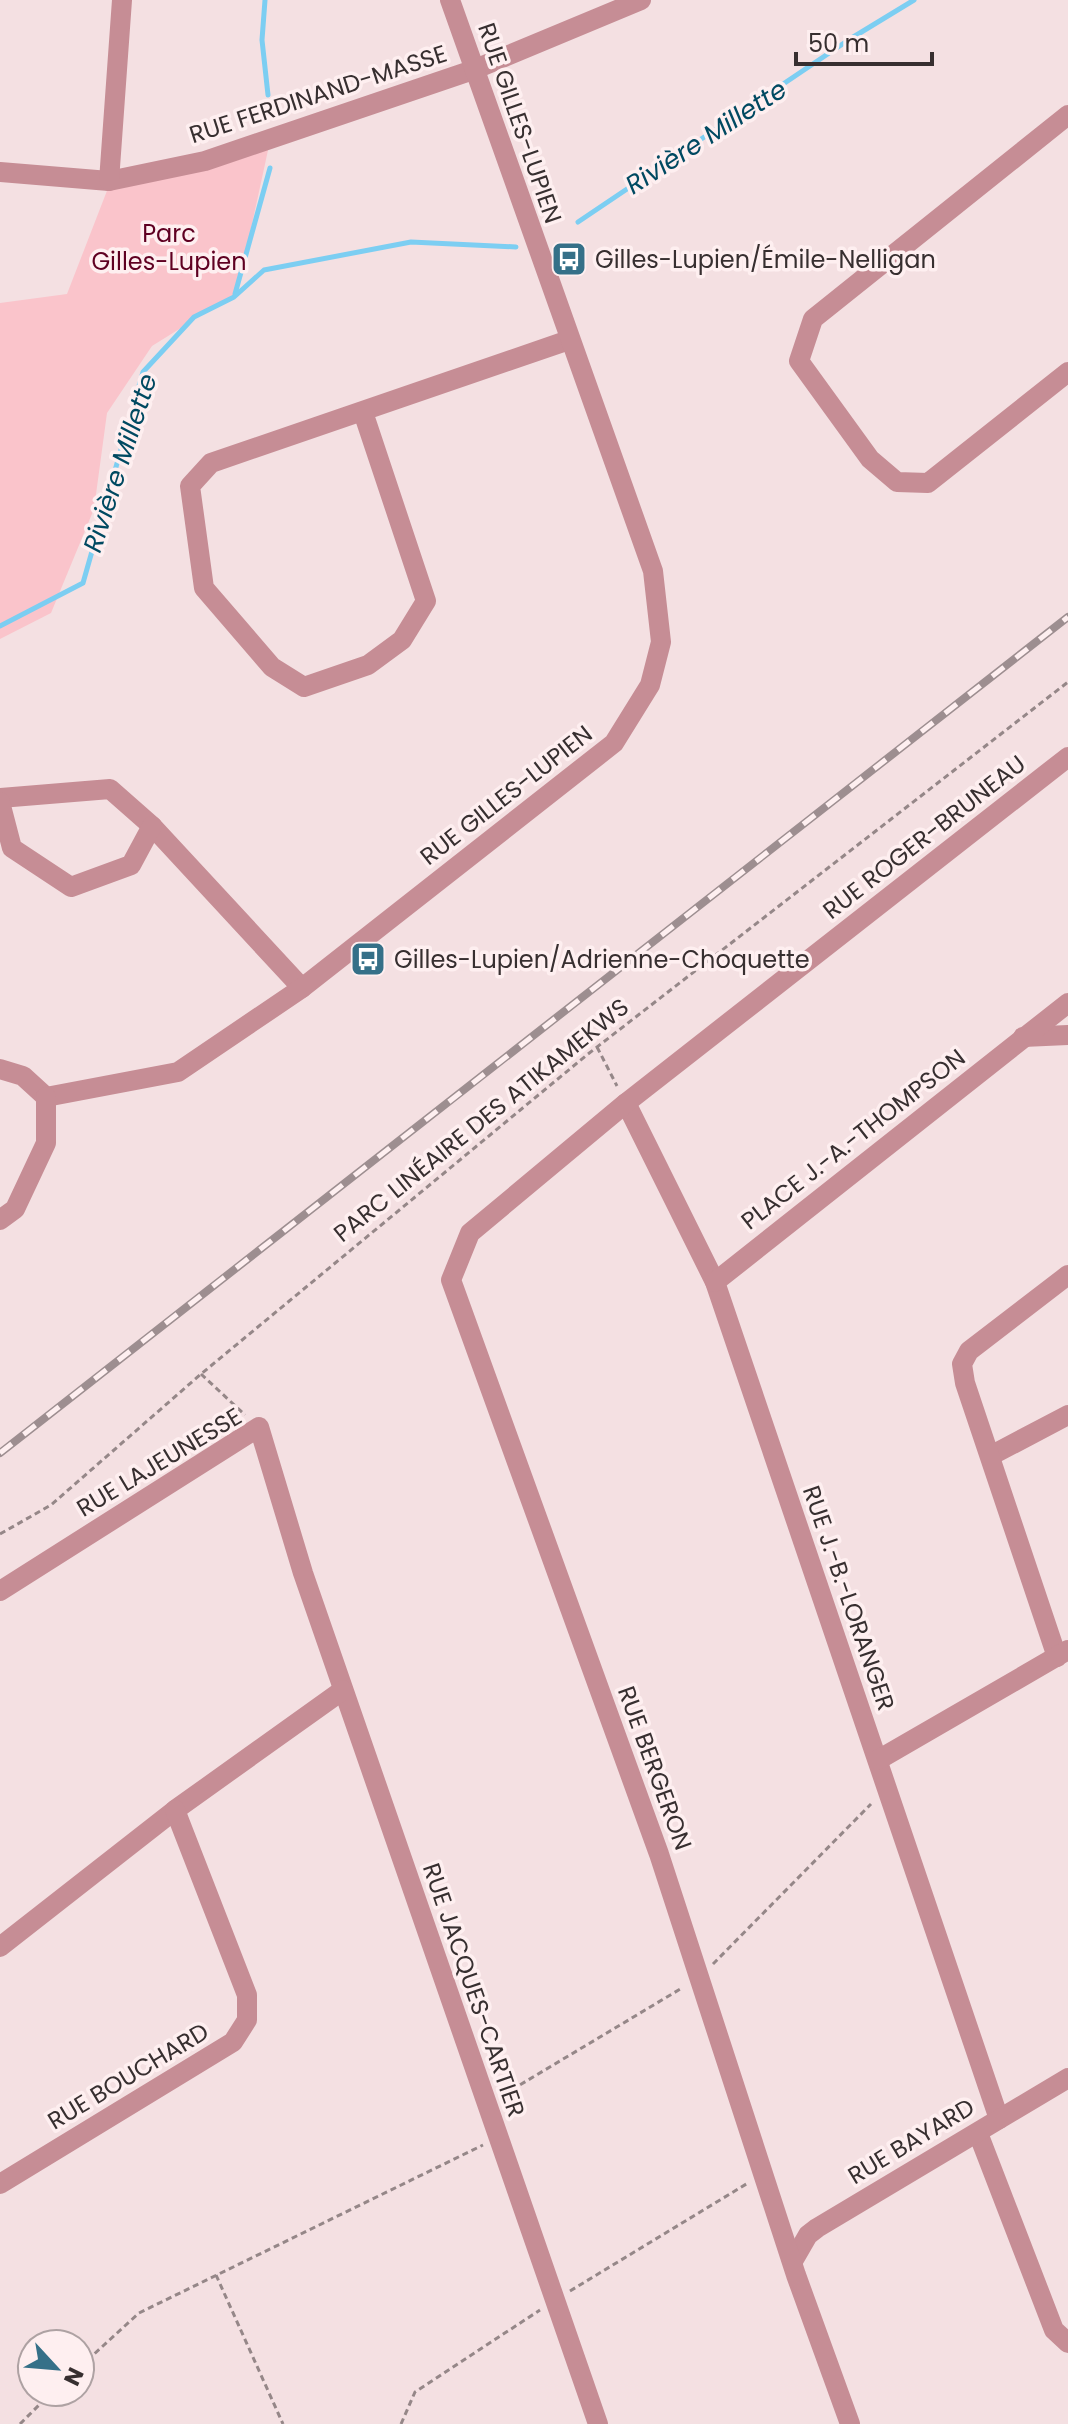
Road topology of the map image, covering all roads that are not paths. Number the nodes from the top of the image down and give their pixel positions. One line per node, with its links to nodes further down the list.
1 (122, 0): 7 (street)
2 (450, 0): 4 (street, RUE GILLES-LUPIEN)
3 (641, 0): 4 (street, RUE FERDINAND-MASSE)
4 (473, 70): 7 (street, RUE FERDINAND-MASSE); 8 (street, RUE GILLES-LUPIEN)
5 (1068, 115): 9 (street)
6 (0, 172): 7 (street, RUE FERDINAND-MASSE)
7 (109, 181)
8 (569, 340): 10 (street); 14 (street, RUE GILLES-LUPIEN)
9 (1068, 372)
10 (363, 412): 10 (street)
11 (1068, 757): 20 (street, RUE ROGER-BRUNEAU)
12 (0, 800): 13 (street); 13 (street)
13 (152, 826): 14 (street)
14 (302, 988): 19 (street, RUE GILLES-LUPIEN)
15 (1068, 1003): 17 (street, PLACE J.-A.-THOMPSON)
16 (1068, 1035): 17 (street)
17 (1023, 1037): 24 (street, PLACE J.-A.-THOMPSON)
18 (0, 1069): 19 (street)
19 (46, 1097): 22 (street)
20 (626, 1103): 21 (street, RUE ROGER-BRUNEAU); 24 (street, RUE J.-B.-LORANGER)
21 (550, 1167): 38 (street, RUE BERGERON)
22 (0, 1220)
23 (1068, 1275): 26 (street)
24 (715, 1282): 31 (street, RUE J.-B.-LORANGER)
25 (1068, 1415): 26 (street)
26 (992, 1455): 29 (street)
27 (303, 1573): 28 (street, RUE LAJEUNESSE); 30 (street, RUE JACQUES-CARTIER)
28 (0, 1591)
29 (1063, 1653): 31 (street)
30 (343, 1690): 32 (street); 40 (street, RUE JACQUES-CARTIER)
31 (878, 1760): 35 (street, RUE J.-B.-LORANGER)
32 (175, 1810): 33 (street); 37 (street, RUE BOUCHARD)
33 (0, 1947)
34 (1068, 2078): 35 (street, RUE BAYARD)
35 (999, 2119): 36 (street, RUE BAYARD)
36 (978, 2133): 38 (street, RUE BAYARD); 39 (street)
37 (0, 2184)
38 (793, 2261): 41 (street, RUE BERGERON)
39 (1068, 2343)
40 (598, 2424)
41 (850, 2424)

